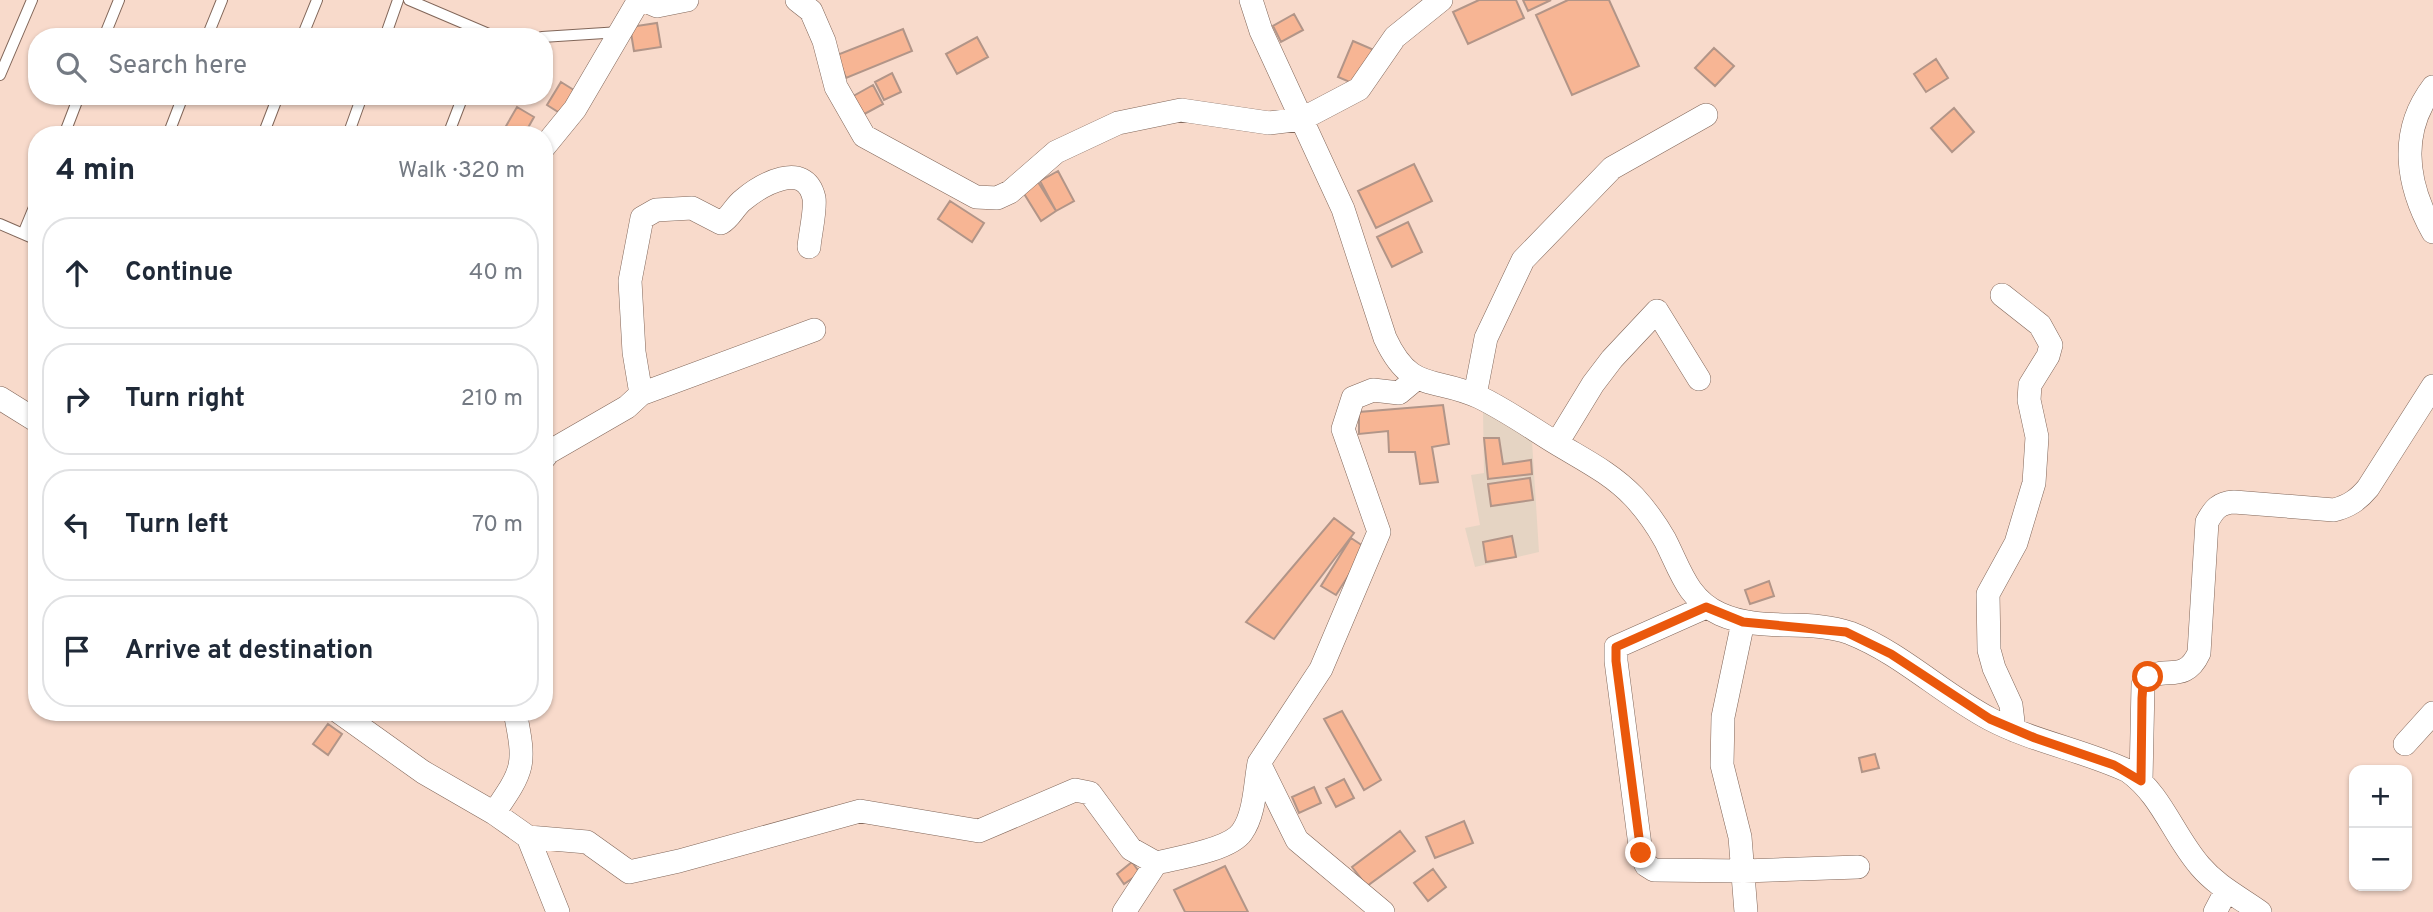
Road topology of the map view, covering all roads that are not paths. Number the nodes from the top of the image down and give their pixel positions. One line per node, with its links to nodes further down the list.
1 (32, 0): 19 (lane)
2 (119, 0): 12 (lane)
3 (222, 0): 13 (lane)
4 (317, 0): 14 (lane)
5 (398, 0): 15 (lane)
6 (409, 0): 16 (lane)
7 (641, 0): 8 (street); 17 (street)
8 (687, 0)
9 (797, 0): 27 (street)
10 (1251, 0): 27 (street)
11 (1441, 0): 27 (street)
12 (108, 28)
13 (211, 28)
14 (306, 28)
15 (387, 28)
16 (474, 28)
17 (620, 32): 18 (lane); 33 (street)
18 (553, 36)
19 (0, 75)
20 (2433, 87): 36 (street)
21 (76, 105): 28 (lane)
22 (180, 105): 29 (lane)
23 (275, 105): 30 (lane)
24 (359, 105): 31 (lane)
25 (459, 105): 32 (lane)
26 (1706, 115): 46 (street)
27 (1302, 119): 42 (street)
28 (67, 126)
29 (171, 126)
30 (266, 126)
31 (351, 126)
32 (451, 126)
33 (553, 136)
34 (28, 222): 37 (lane)
35 (0, 224): 37 (lane)
36 (2433, 232)
37 (23, 234): 38 (lane)
38 (28, 236)
39 (809, 247): 45 (street)
40 (2002, 295): 56 (street)
41 (814, 330): 45 (street)
42 (1417, 378): 46 (street); 58 (street)
43 (1699, 379): 49 (street)
44 (2433, 386): 59 (street)
45 (641, 394): 50 (street)
46 (1475, 395): 49 (street)
47 (0, 398): 48 (street)
48 (28, 415)
49 (1557, 443): 51 (street)
50 (553, 450)
51 (1706, 607): 52 (street); 64 (street)
52 (1743, 622): 56 (street); 64 (street)
53 (2433, 713): 57 (street)
54 (352, 721): 60 (street)
55 (516, 721): 60 (street)
56 (2014, 730): 59 (street)
57 (2405, 744)
58 (1259, 763): 62 (street); 68 (street)
59 (2141, 781): 65 (street)
60 (494, 813): 61 (street)
61 (528, 837): 62 (street); 66 (street)
62 (1156, 863): 67 (street)
63 (1858, 867): 64 (street)
64 (1744, 871): 69 (street)
65 (2226, 891): 70 (street); 71 (street)
66 (558, 912)
67 (1124, 912)
68 (1383, 912)
69 (1746, 912)
70 (2215, 912)
71 (2260, 912)

